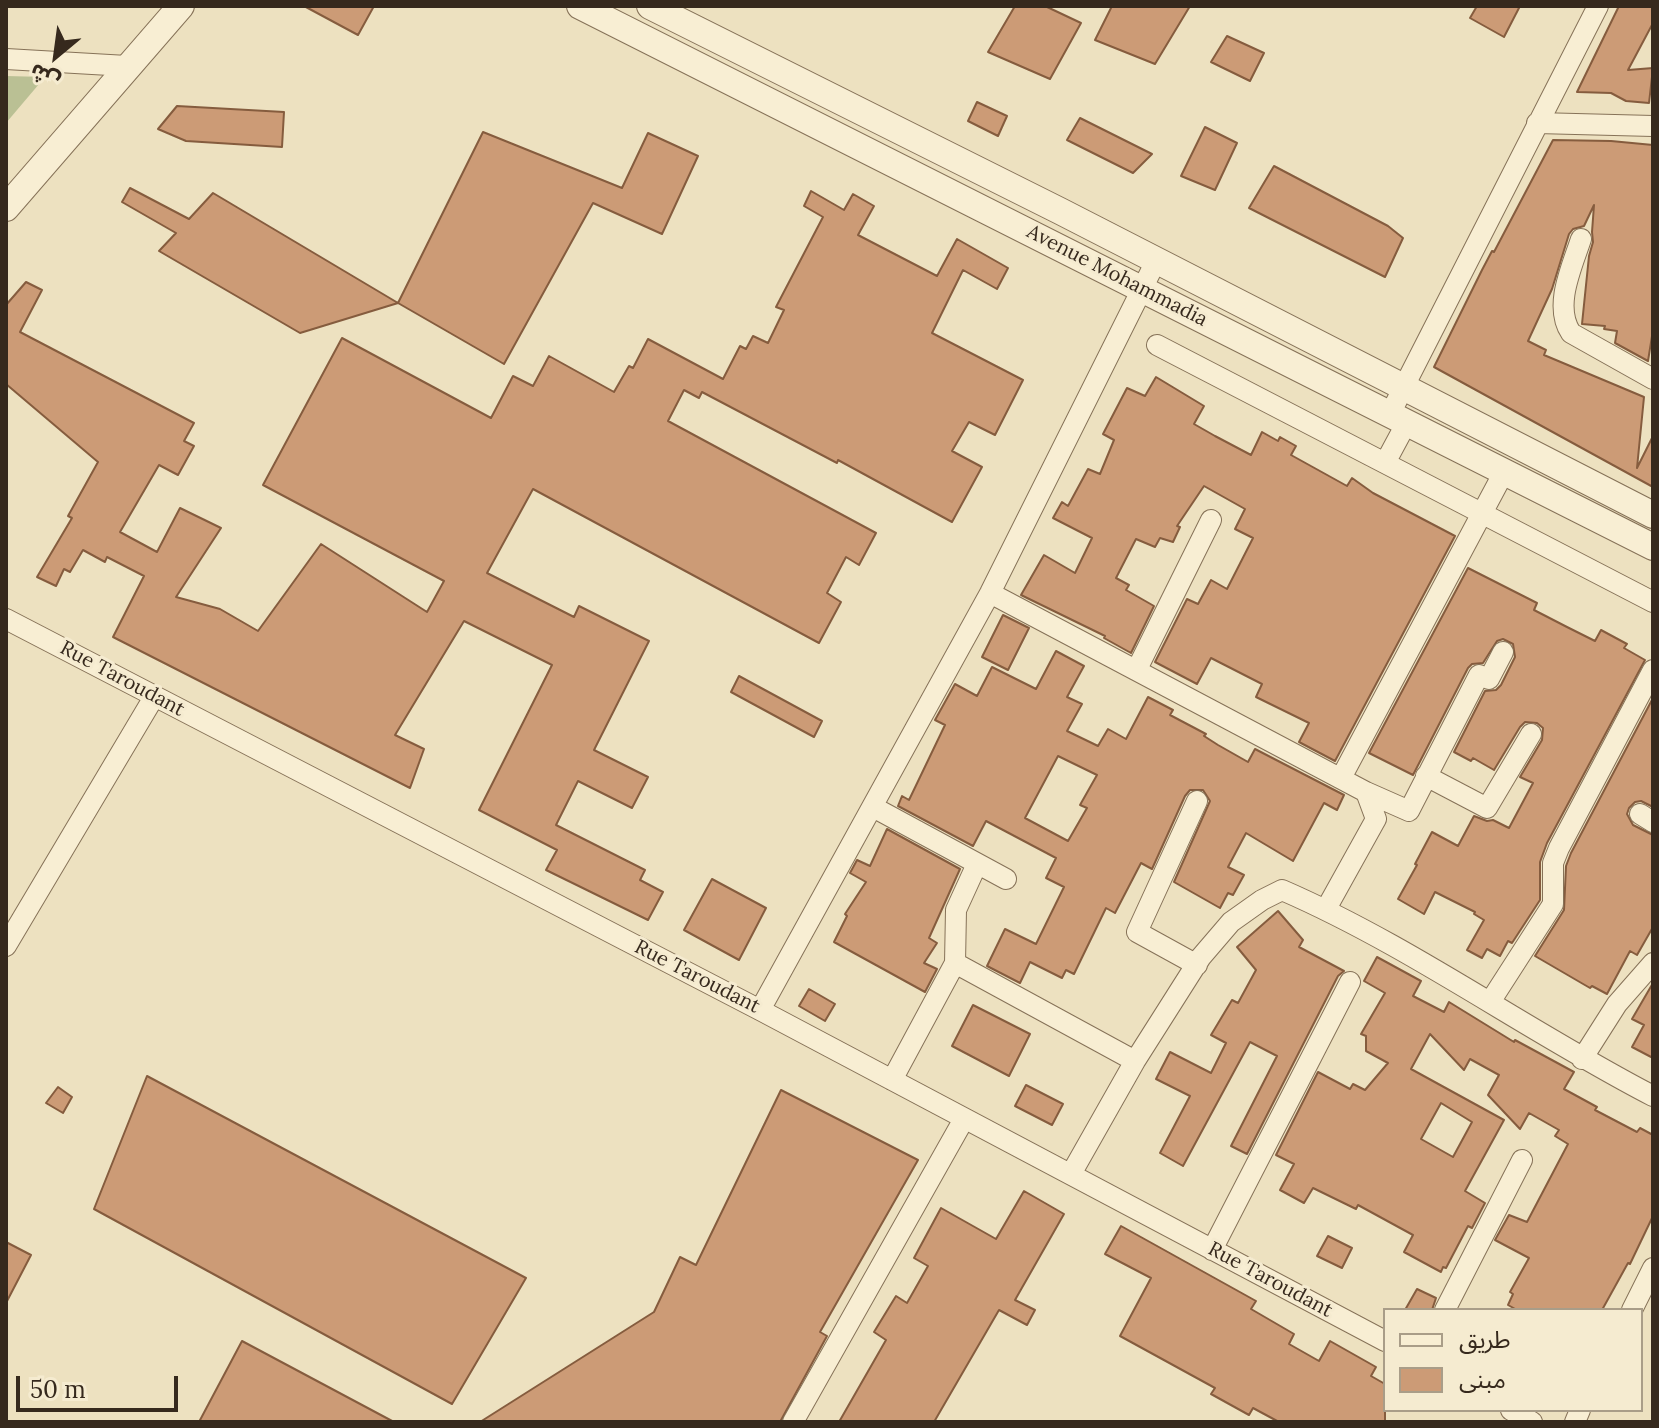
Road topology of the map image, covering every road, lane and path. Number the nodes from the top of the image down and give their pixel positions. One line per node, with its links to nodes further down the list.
1 (181, 6): 6 (street)
2 (580, 6): 8 (street, Avenue Mohammadia)
3 (650, 6): 7 (street, Avenue Mohammadia)
4 (1598, 6): 9 (street)
5 (6, 59): 6 (street)
6 (127, 66): 11 (street)
7 (798, 80): 8 (street); 13 (street, Avenue Mohammadia)
8 (784, 108): 14 (street, Avenue Mohammadia)
9 (1537, 123): 10 (street); 17 (street)
10 (1653, 126)
11 (6, 208)
12 (1581, 239): 16 (street)
13 (1156, 261): 14 (street); 17 (street, Avenue Mohammadia)
14 (1141, 289): 18 (street, Avenue Mohammadia); 25 (street)
15 (1157, 345): 19 (street)
16 (1653, 377)
17 (1402, 389): 18 (street); 22 (street, Avenue Mohammadia)
18 (1398, 418): 19 (street); 20 (street, Avenue Mohammadia)
19 (1385, 463): 21 (street)
20 (1504, 472): 21 (street); 24 (street, Avenue Mohammadia)
21 (1483, 513): 26 (street); 34 (street)
22 (1653, 515)
23 (1211, 520): 29 (street)
24 (1653, 547)
25 (990, 593): 29 (street); 37 (street)
26 (1653, 602)
27 (6, 619): 31 (street, Rue Taroudant)
28 (1503, 652): 33 (street)
29 (1137, 669): 34 (street)
30 (1653, 670): 46 (street)
31 (154, 697): 41 (street); 47 (street, Rue Taroudant)
32 (1531, 734): 33 (street)
33 (1426, 776): 35 (street)
34 (1341, 778): 35 (street)
35 (1366, 792): 40 (street)
36 (1197, 801): 44 (street)
37 (873, 807): 38 (street); 47 (street)
38 (977, 864): 39 (street); 42 (street)
39 (1006, 879)
40 (1326, 909): 44 (street); 46 (street)
41 (6, 946)
42 (955, 963): 49 (street); 50 (street)
43 (1653, 963): 48 (street)
44 (1197, 965): 49 (street)
45 (1350, 982): 55 (street)
46 (1490, 1002): 48 (street)
47 (760, 1010): 50 (street, Rue Taroudant)
48 (1582, 1059): 51 (street)
49 (1135, 1061): 54 (street)
50 (892, 1080): 52 (street, Rue Taroudant)
51 (1653, 1096)
52 (964, 1119): 54 (street, Rue Taroudant); 61 (street)
53 (1522, 1160): 57 (street)
54 (1071, 1174): 55 (street, Rue Taroudant)
55 (1212, 1250): 59 (street, Rue Taroudant)
56 (1653, 1268): 58 (street)
57 (1446, 1308)
58 (1633, 1308)
59 (1383, 1340)
60 (1514, 1412): 62 (street)
61 (793, 1422)
62 (1532, 1422)

